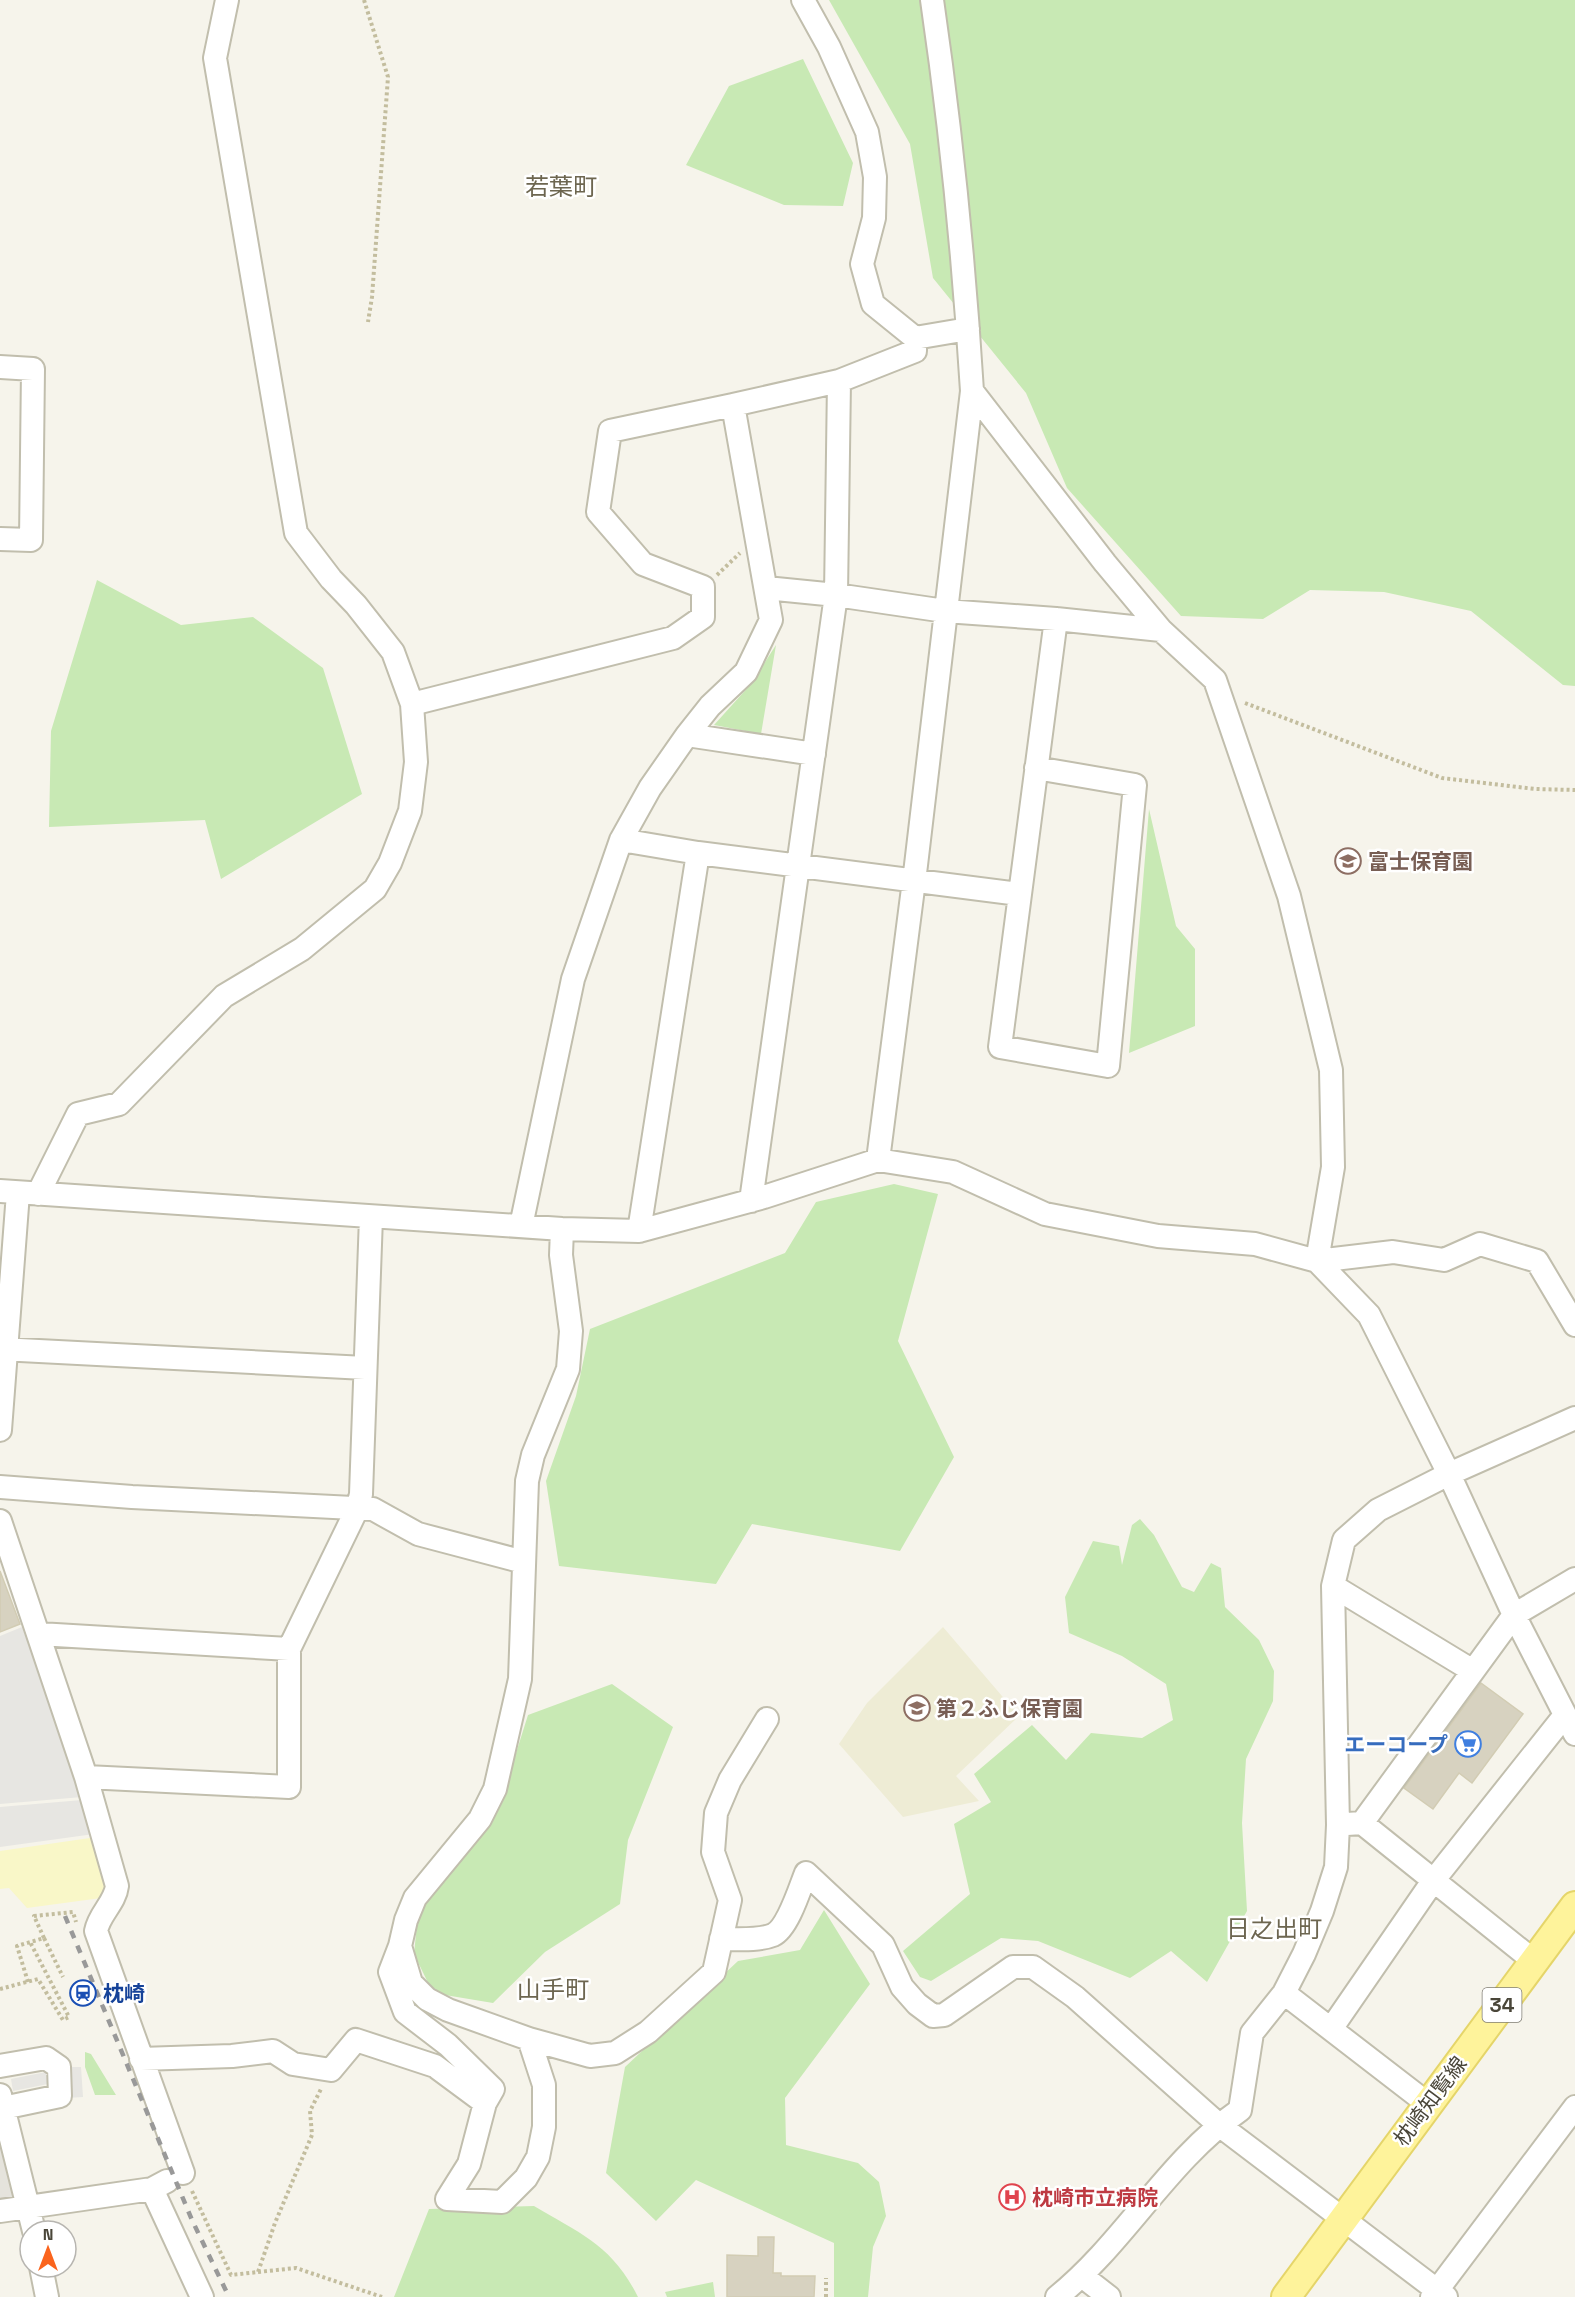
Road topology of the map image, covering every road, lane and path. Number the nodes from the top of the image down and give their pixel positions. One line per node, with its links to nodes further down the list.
1 (227, 0): 21 (street)
2 (363, 0): 5 (path)
3 (803, 0): 7 (street)
4 (932, 0): 6 (street)
5 (368, 322)
6 (968, 329): 7 (street); 10 (street)
7 (915, 338): 9 (street)
8 (0, 367): 12 (street)
9 (839, 381): 11 (street); 16 (street)
10 (972, 391): 17 (street); 19 (street)
11 (733, 405): 13 (street); 14 (street)
12 (0, 539)
13 (756, 539): 14 (path); 15 (street)
14 (703, 587): 21 (street)
15 (766, 588): 16 (street); 22 (street)
16 (836, 595): 17 (street); 23 (street)
17 (945, 611): 18 (street); 29 (street)
18 (1056, 619): 19 (street); 24 (street)
19 (1161, 630): 20 (street)
20 (1219, 693): 25 (path); 38 (street)
21 (412, 704): 32 (street)
22 (687, 735): 23 (street); 26 (street)
23 (814, 754): 28 (street)
24 (1036, 768): 30 (street); 30 (street)
25 (1575, 790)
26 (621, 840): 27 (street); 35 (street)
27 (698, 853): 28 (street); 37 (street)
28 (798, 866): 29 (street); 33 (street)
29 (914, 880): 30 (street); 31 (street)
30 (1019, 894)
31 (878, 1160): 33 (street); 38 (street)
32 (19, 1193): 34 (street); 40 (street)
33 (751, 1201): 37 (street)
34 (371, 1217): 35 (street); 41 (street)
35 (521, 1226): 36 (street)
36 (562, 1229): 37 (street); 48 (street)
37 (639, 1231)
38 (1317, 1261): 39 (street); 44 (street)
39 (1575, 1325)
40 (4, 1349): 41 (street); 43 (street)
41 (365, 1368): 46 (street)
42 (1575, 1418): 44 (street)
43 (0, 1430)
44 (1449, 1474): 50 (street); 51 (street)
45 (0, 1487): 46 (street)
46 (358, 1507): 48 (street); 53 (street)
47 (0, 1521): 52 (street)
48 (524, 1562): 66 (street)
49 (1575, 1579): 51 (street)
50 (1332, 1586): 54 (street); 59 (street)
51 (1514, 1615): 54 (street); 56 (street)
52 (39, 1634): 53 (street); 57 (street)
53 (289, 1649): 57 (street)
54 (1473, 1671): 58 (street)
55 (768, 1719): 64 (street)
56 (1570, 1724): 60 (street)
57 (86, 1777): 74 (street)
58 (1362, 1823): 59 (street); 60 (street)
59 (1338, 1825): 71 (street)
60 (1433, 1881): 67 (street); 72 (street)
61 (1575, 1906): 67 (main road, 枕崎知覧線 / 34)
62 (79, 1929): 63 (path)
63 (44, 1938): 65 (path); 68 (path)
64 (722, 1939): 73 (street); 81 (street)
65 (30, 1942): 69 (path); 69 (path)
66 (400, 1946): 73 (street); 78 (street)
67 (1534, 1961): 79 (main road, 枕崎知覧線 / 34)
68 (63, 1977)
69 (28, 1982): 70 (path)
70 (0, 1989)
71 (1284, 1993): 72 (street); 81 (street)
72 (1331, 2029): 79 (street)
73 (529, 2039): 78 (street)
74 (141, 2059): 76 (street); 82 (street)
75 (0, 2066): 77 (street)
76 (331, 2070): 78 (street); 87 (path)
77 (2, 2102): 83 (street)
78 (484, 2103)
79 (1428, 2104): 86 (main road, 枕崎知覧線 / 34)
80 (1575, 2108): 91 (street)
81 (1219, 2125): 86 (street); 88 (street)
82 (167, 2181): 83 (street); 87 (path); 93 (street)
83 (29, 2207): 84 (street); 85 (street)
84 (0, 2211)
85 (32, 2219)
86 (1342, 2220): 91 (street); 98 (main road, 枕崎知覧線 / 34)
87 (258, 2272): 94 (path)
88 (1082, 2276): 96 (street); 97 (street)
89 (826, 2278): 95 (path)
90 (43, 2279): 92 (street)
91 (1439, 2295)
92 (47, 2297)
93 (199, 2297)
94 (382, 2297)
95 (826, 2297)
96 (1057, 2297)
97 (1109, 2297)
98 (1286, 2297)

